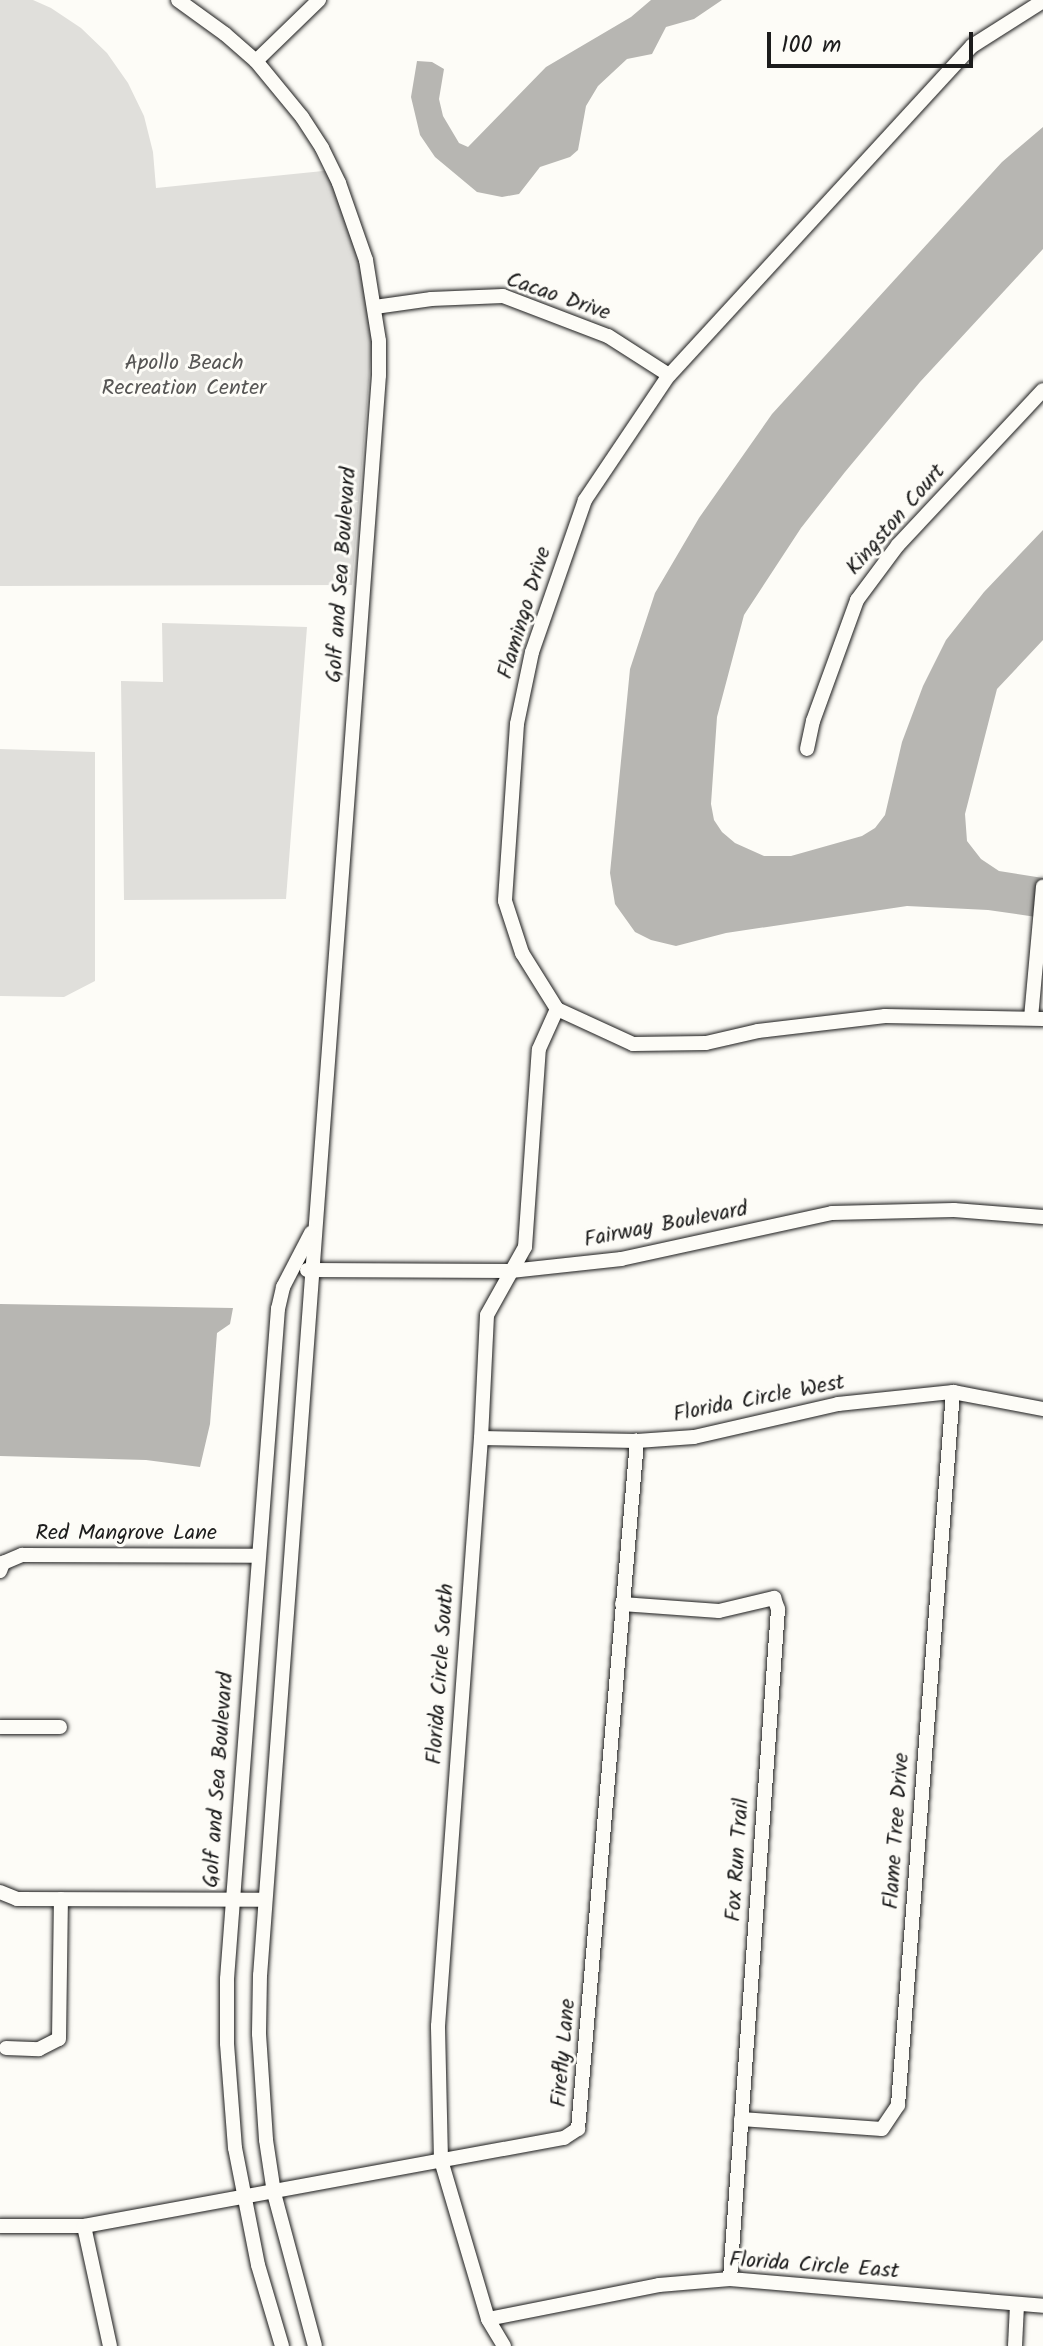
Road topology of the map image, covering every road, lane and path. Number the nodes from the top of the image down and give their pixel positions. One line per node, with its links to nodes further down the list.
1 (178, 0): 4 (street, Golf and Sea Boulevard)
2 (319, 0): 4 (street)
3 (1043, 1): 6 (street, Flamingo Drive)
4 (256, 61): 5 (street, Golf and Sea Boulevard)
5 (375, 307): 6 (street, Cacao Drive); 13 (street, Golf and Sea Boulevard)
6 (669, 375): 10 (street, Flamingo Drive)
7 (1043, 390): 8 (street, Kingston Court)
8 (807, 749)
9 (1043, 887): 11 (street)
10 (557, 1009): 11 (street); 16 (street, Florida Circle South)
11 (1037, 1018)
12 (1043, 1217): 16 (street, Fairway Boulevard)
13 (315, 1221): 14 (street, Golf and Sea Boulevard); 15 (street, Golf and Sea Boulevard)
14 (295, 1270): 15 (street, Fairway Boulevard); 21 (street, Golf and Sea Boulevard)
15 (313, 1270): 16 (street, Fairway Boulevard); 28 (street, Golf and Sea Boulevard)
16 (511, 1271): 19 (street, Florida Circle South)
17 (953, 1392): 18 (street, Florida Circle West); 20 (street, Florida Circle West); 31 (street, Flame Tree Drive)
18 (1043, 1409)
19 (481, 1438): 20 (street, Florida Circle West); 32 (street, Florida Circle South)
20 (637, 1441): 23 (street, Firefly Lane)
21 (258, 1556): 22 (street, Red Mangrove Lane); 29 (street, Golf and Sea Boulevard)
22 (0, 1571)
23 (622, 1604): 31 (street, Fox Run Trail); 32 (street, Firefly Lane)
24 (0, 1727): 25 (street)
25 (60, 1727)
26 (0, 1892): 27 (street)
27 (61, 1899): 29 (street); 30 (street)
28 (264, 1900): 29 (street); 33 (street, Golf and Sea Boulevard)
29 (232, 1901): 34 (street, Golf and Sea Boulevard)
30 (6, 2048)
31 (741, 2119): 37 (street, Fox Run Trail)
32 (441, 2160): 33 (street, Firefly Lane); 40 (street, Florida Circle South)
33 (274, 2193): 34 (street, Firefly Lane); 43 (street, Golf and Sea Boulevard)
34 (242, 2199): 36 (street, Firefly Lane); 42 (street, Golf and Sea Boulevard)
35 (0, 2226): 36 (street, Firefly Lane)
36 (84, 2226): 41 (street)
37 (730, 2279): 38 (street, Florida Circle East); 40 (street, Florida Circle East)
38 (1017, 2305): 39 (street, Florida Circle East); 45 (street)
39 (1043, 2306)
40 (488, 2319): 44 (street, Florida Circle South)
41 (110, 2346)
42 (282, 2346)
43 (315, 2346)
44 (504, 2346)
45 (1015, 2346)

